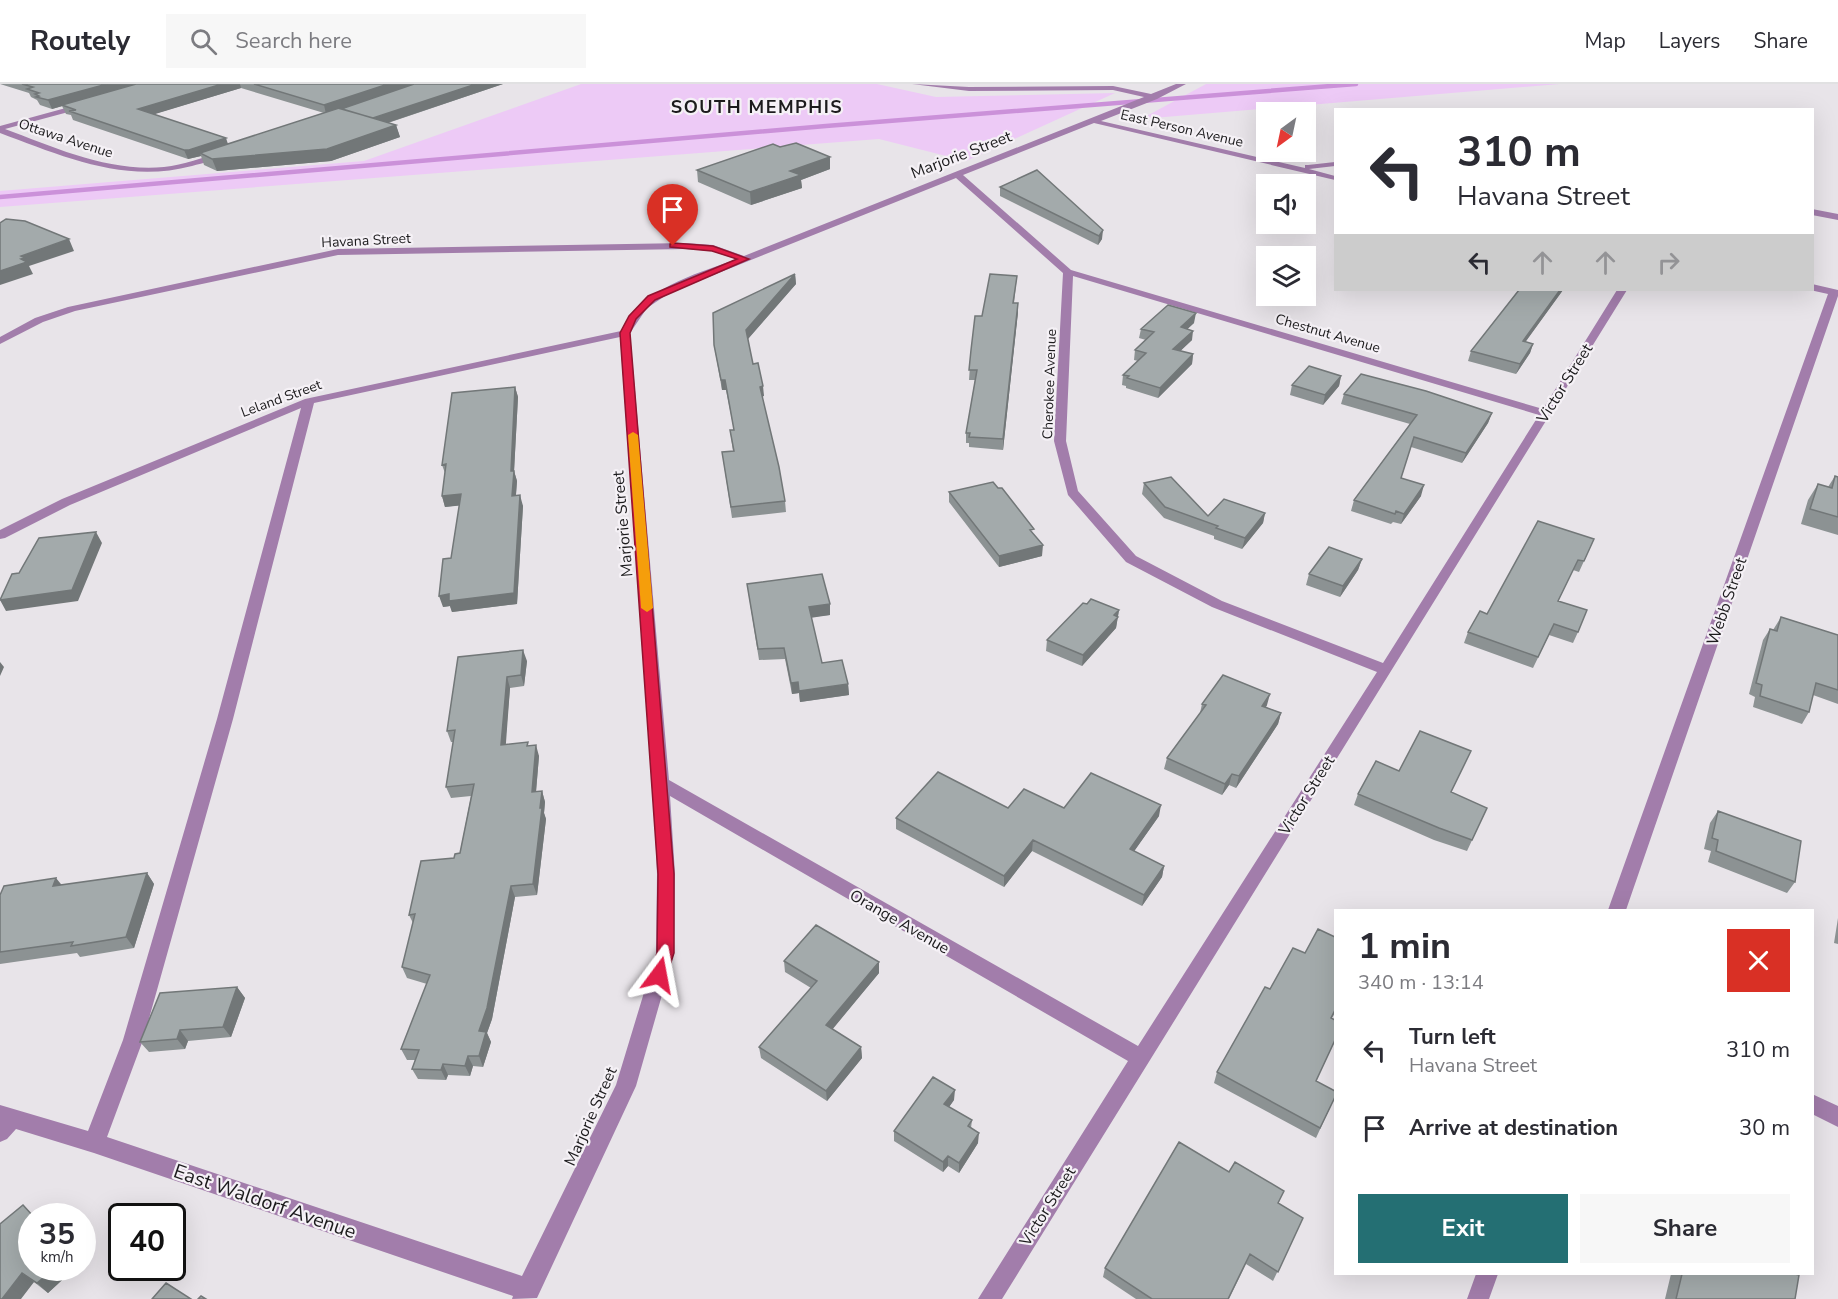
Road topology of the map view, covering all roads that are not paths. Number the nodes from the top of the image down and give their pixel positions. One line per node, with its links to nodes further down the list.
1 (916, 84): 3 (street, East Person Avenue)
2 (1182, 84): 3 (street, Marjorie Street)
3 (1154, 97): 5 (street, Marjorie Street)
4 (97, 101): 6 (street)
5 (1094, 121): 9 (street, East Person Avenue); 10 (street, Marjorie Street)
6 (0, 129): 7 (street, Ottawa Avenue)
7 (229, 152)
8 (1334, 165): 9 (street)
9 (1295, 169): 11 (street, East Person Avenue)
10 (957, 174): 14 (street, Marjorie Street); 15 (street)
11 (1334, 178)
12 (1814, 212): 13 (street)
13 (1838, 218)
14 (745, 259): 19 (street, Marjorie Street); 20 (street, Havana Street)
15 (1068, 272): 22 (street, Chestnut Avenue); 24 (street, Cherokee Avenue)
16 (1814, 287): 18 (street)
17 (1621, 291): 22 (street, Victor Street)
18 (1836, 292): 26 (street, Webb Street)
19 (625, 333): 21 (street, Leland Street); 25 (street, Marjorie Street)
20 (0, 341)
21 (309, 400): 23 (street, Leland Street); 31 (street)
22 (1545, 413): 24 (street, Victor Street)
23 (0, 535)
24 (1386, 670): 27 (street, Victor Street)
25 (661, 783): 27 (street, Orange Avenue); 33 (street, Marjorie Street)
26 (1617, 909)
27 (1140, 1058): 34 (street, Victor Street)
28 (1814, 1104): 29 (street)
29 (1838, 1117)
30 (4, 1122): 31 (street, East Waldorf Avenue)
31 (94, 1143): 33 (street, East Waldorf Avenue)
32 (1487, 1275): 35 (street)
33 (526, 1295)
34 (989, 1299)
35 (1478, 1299)

